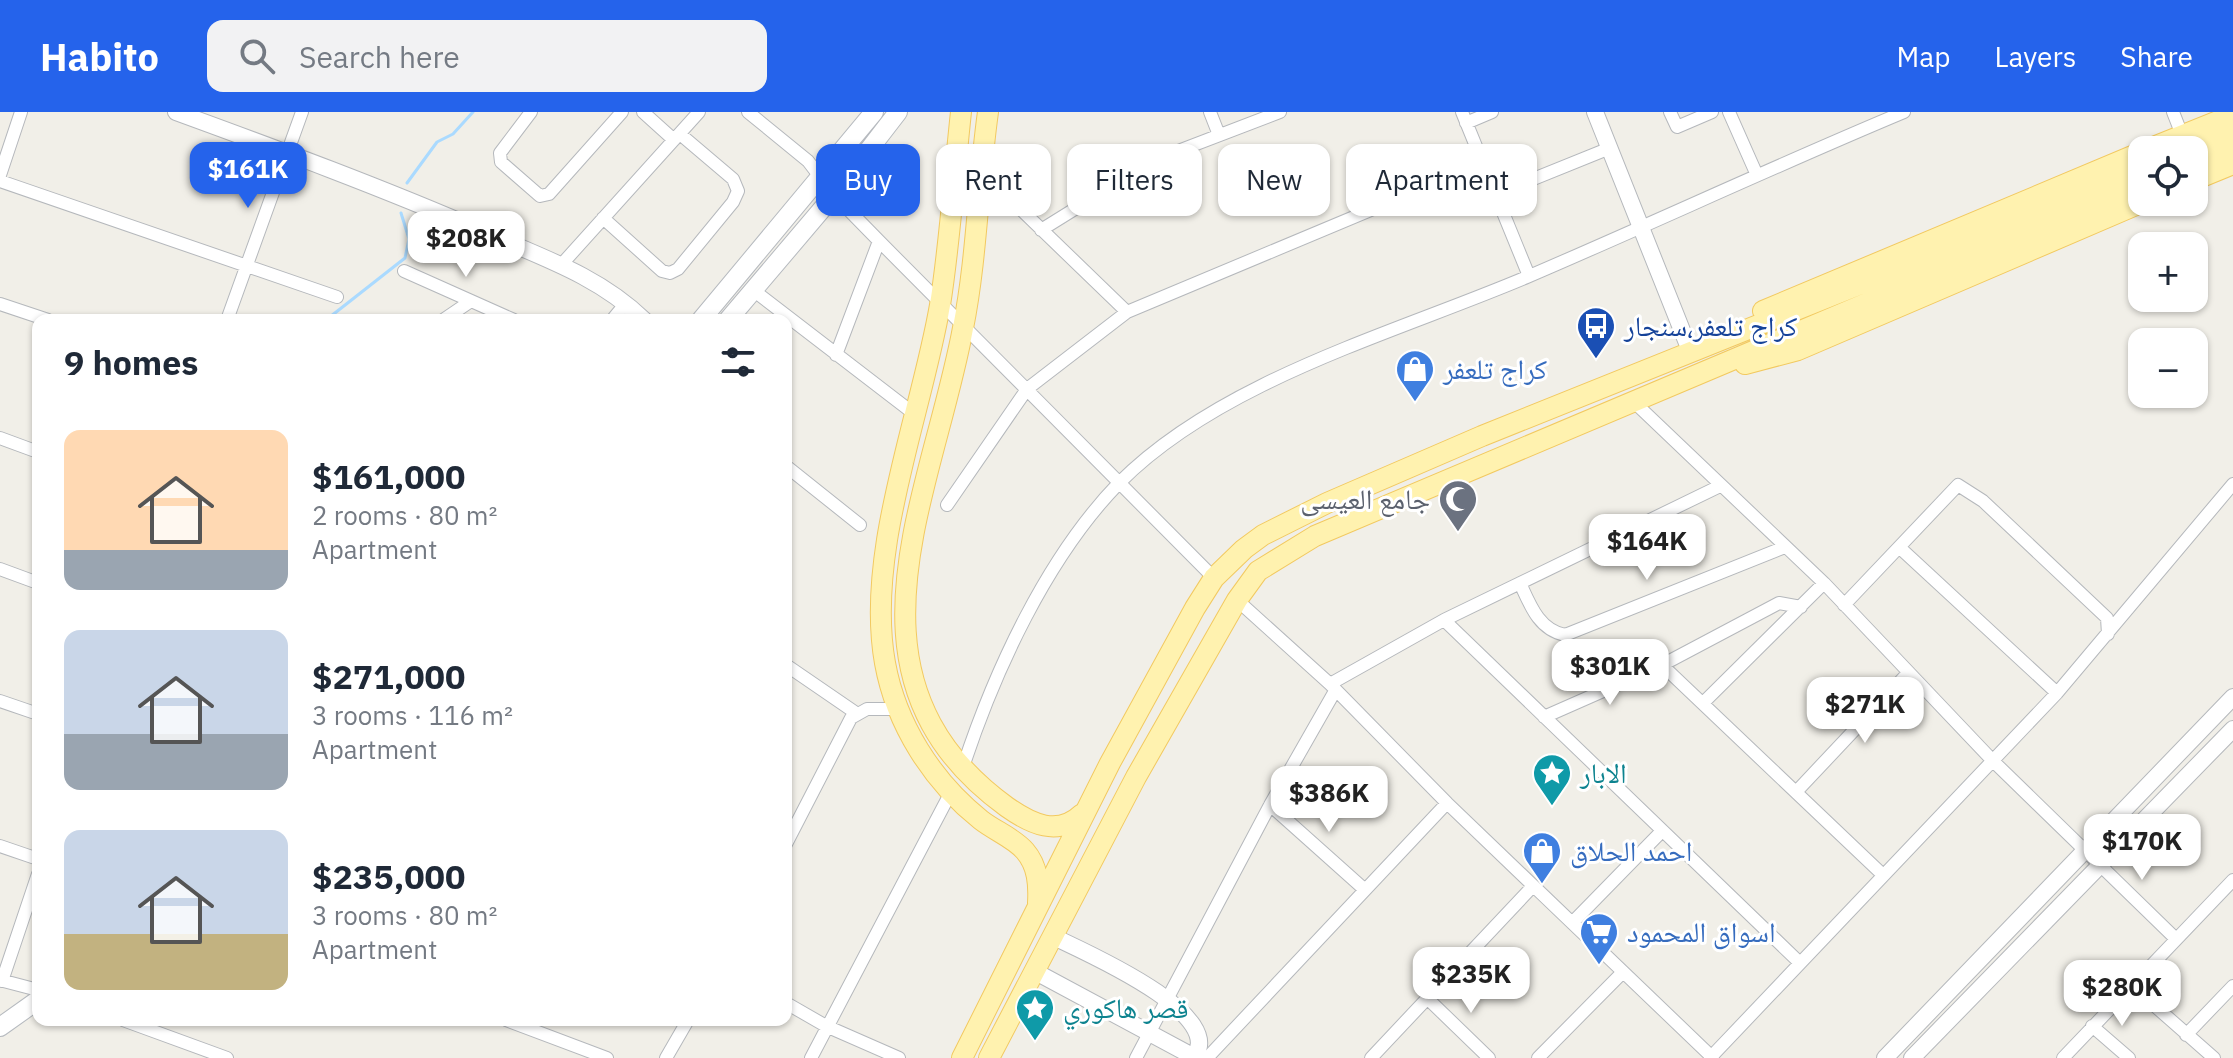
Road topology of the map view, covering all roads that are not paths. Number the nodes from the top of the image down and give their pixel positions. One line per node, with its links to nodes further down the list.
1 (21, 112): 43 (street)
2 (176, 112): 36 (street)
3 (302, 112): 36 (street)
4 (531, 112): 5 (street)
5 (622, 112)
6 (643, 112): 28 (street)
7 (699, 112): 28 (street)
8 (748, 112): 40 (street)
9 (874, 112): 30 (main road)
10 (898, 112): 31 (main road)
11 (961, 112): 69 (main road)
12 (988, 112): 32 (main road)
13 (1210, 112): 25 (street)
14 (1280, 112): 25 (street)
15 (1492, 112): 23 (street)
16 (1595, 112): 34 (street)
17 (1670, 112): 18 (street)
18 (1712, 112)
19 (1729, 112): 41 (street)
20 (1904, 112): 41 (street)
21 (2173, 112): 26 (street)
22 (2233, 115): 27 (main road)
23 (1464, 117): 33 (street)
24 (2233, 133): 29 (main road)
25 (1219, 135): 58 (street)
26 (2184, 136)
27 (2198, 136)
28 (677, 137): 56 (street); 56 (street)
29 (2208, 138)
30 (848, 144)
31 (873, 144)
32 (984, 144)
33 (1475, 144)
34 (1610, 148): 44 (street); 57 (street)
35 (2233, 148): 38 (main road)
36 (288, 153): 60 (street); 61 (street)
37 (2128, 158): 84 (main road)
38 (2208, 159)
39 (2233, 164): 42 (main road)
40 (816, 172)
41 (1756, 173): 57 (street)
42 (2208, 174)
43 (0, 175)
44 (1537, 177)
45 (2128, 177): 81 (main road)
46 (0, 181): 61 (street)
47 (816, 184): 76 (main road)
48 (2128, 192): 81 (main road)
49 (2128, 208): 84 (main road)
50 (816, 216): 64 (main road)
51 (855, 216): 59 (street)
52 (975, 216): 82 (main road)
53 (1027, 216): 58 (street)
54 (1356, 216): 70 (street)
55 (1505, 216): 63 (street)
56 (603, 218): 60 (street)
57 (1640, 224): 63 (street); 84 (street)
58 (1041, 230): 70 (street)
59 (879, 241): 69 (street); 83 (street)
60 (562, 264): 67 (street)
61 (246, 268): 65 (street); 71 (street)
62 (404, 271): 66 (street)
63 (1529, 276): 93 (street)
64 (753, 290): 77 (main road); 78 (street)
65 (337, 297)
66 (471, 301): 72 (street); 73 (street)
67 (626, 303): 74 (street); 75 (street)
68 (0, 304): 79 (street)
69 (940, 304): 82 (street); 87 (main road)
70 (1127, 312): 85 (street)
71 (229, 314)
72 (452, 314)
73 (500, 314)
74 (617, 314)
75 (638, 314)
76 (706, 314)
77 (733, 314)
78 (784, 314)
79 (32, 315)
80 (792, 321): 83 (street)
81 (1788, 325): 84 (main road)
82 (963, 328): 85 (street); 110 (main road)
83 (836, 355): 87 (street)
84 (1706, 356): 86 (main road); 88 (main road)
85 (1027, 389): 93 (street); 96 (street)
86 (1634, 402): 91 (main road); 95 (street)
87 (917, 416): 112 (main road)
88 (1482, 436): 91 (main road); 101 (main road)
89 (0, 438): 90 (street)
90 (32, 450)
91 (1491, 460): 105 (main road)
92 (792, 471): 97 (street)
93 (1120, 483): 101 (street); 127 (street)
94 (2233, 484): 109 (street)
95 (1720, 486): 98 (street); 103 (street)
96 (947, 505)
97 (860, 525)
98 (1785, 547): 103 (street); 104 (street)
99 (1899, 547): 106 (street); 109 (street); 116 (street)
100 (0, 569): 102 (street)
101 (1214, 578): 126 (main road)
102 (32, 581)
103 (1520, 583): 108 (street)
104 (1824, 583): 106 (street); 107 (street)
105 (1237, 600): 115 (street); 128 (main road)
106 (1844, 605): 114 (street)
107 (1801, 607): 111 (street); 119 (street)
108 (1444, 620): 115 (street); 123 (street)
109 (2108, 634): 116 (street)
110 (909, 658): 112 (main road); 127 (main road)
111 (1662, 665): 119 (street); 123 (street)
112 (885, 666): 120 (main road)
113 (792, 669): 122 (street)
114 (1908, 673): 125 (street); 130 (street)
115 (1332, 688): 131 (street); 132 (street)
116 (2057, 693): 125 (street)
117 (2233, 697): 137 (street)
118 (0, 701): 121 (street)
119 (1703, 703): 130 (street)
120 (899, 709): 122 (street); 129 (main road)
121 (32, 712)
122 (856, 713): 135 (street)
123 (1544, 717): 134 (street)
124 (2233, 729): 139 (street)
125 (1993, 761): 137 (street); 140 (street)
126 (1110, 763): 128 (main road); 133 (main road)
127 (963, 767): 133 (main road)
128 (1136, 777): 147 (main road)
129 (951, 792): 145 (main road); 163 (street)
130 (1796, 792): 140 (street)
131 (1447, 803): 142 (street); 143 (street)
132 (1270, 805): 143 (street); 157 (street)
133 (1085, 811): 145 (main road)
134 (1662, 831): 146 (street); 149 (street)
135 (792, 832)
136 (0, 846): 138 (street)
137 (2084, 852): 139 (street); 181 (street)
138 (32, 857)
139 (2099, 866): 148 (street); 182 (street)
140 (1883, 875): 149 (street)
141 (2233, 880): 148 (street)
142 (1533, 886): 146 (street); 156 (street)
143 (1364, 889): 177 (street)
144 (32, 891): 152 (street)
145 (1038, 904): 174 (main road)
146 (1572, 923): 151 (street)
147 (1052, 936): 150 (main road); 157 (street)
148 (2175, 938): 153 (street)
149 (1800, 963): 168 (street)
150 (1034, 971): 166 (street); 175 (main road)
151 (1623, 972): 168 (street); 180 (street)
152 (1, 980): 155 (street)
153 (2131, 985): 164 (street); 167 (street)
154 (2233, 986): 167 (street)
155 (32, 988)
156 (1427, 998): 178 (street); 179 (street)
157 (1168, 999): 166 (street); 177 (street)
158 (32, 1004): 165 (main road)
159 (792, 1006): 163 (street)
160 (139, 1026): 169 (street)
161 (522, 1026): 170 (street)
162 (685, 1026): 171 (street)
163 (826, 1026): 172 (street); 173 (street)
164 (2092, 1026): 183 (street); 184 (street)
165 (0, 1027)
166 (1150, 1033): 176 (street); 177 (street)
167 (2186, 1035): 185 (street)
168 (1711, 1057)
169 (227, 1058)
170 (607, 1058)
171 (666, 1058)
172 (811, 1058)
173 (899, 1058)
174 (962, 1058)
175 (989, 1058)
176 (1136, 1058)
177 (1199, 1058)
178 (1371, 1058)
179 (1489, 1058)
180 (1538, 1058)
181 (1885, 1058)
182 (1912, 1058)
183 (2063, 1058)
184 (2129, 1058)
185 (2214, 1058)

